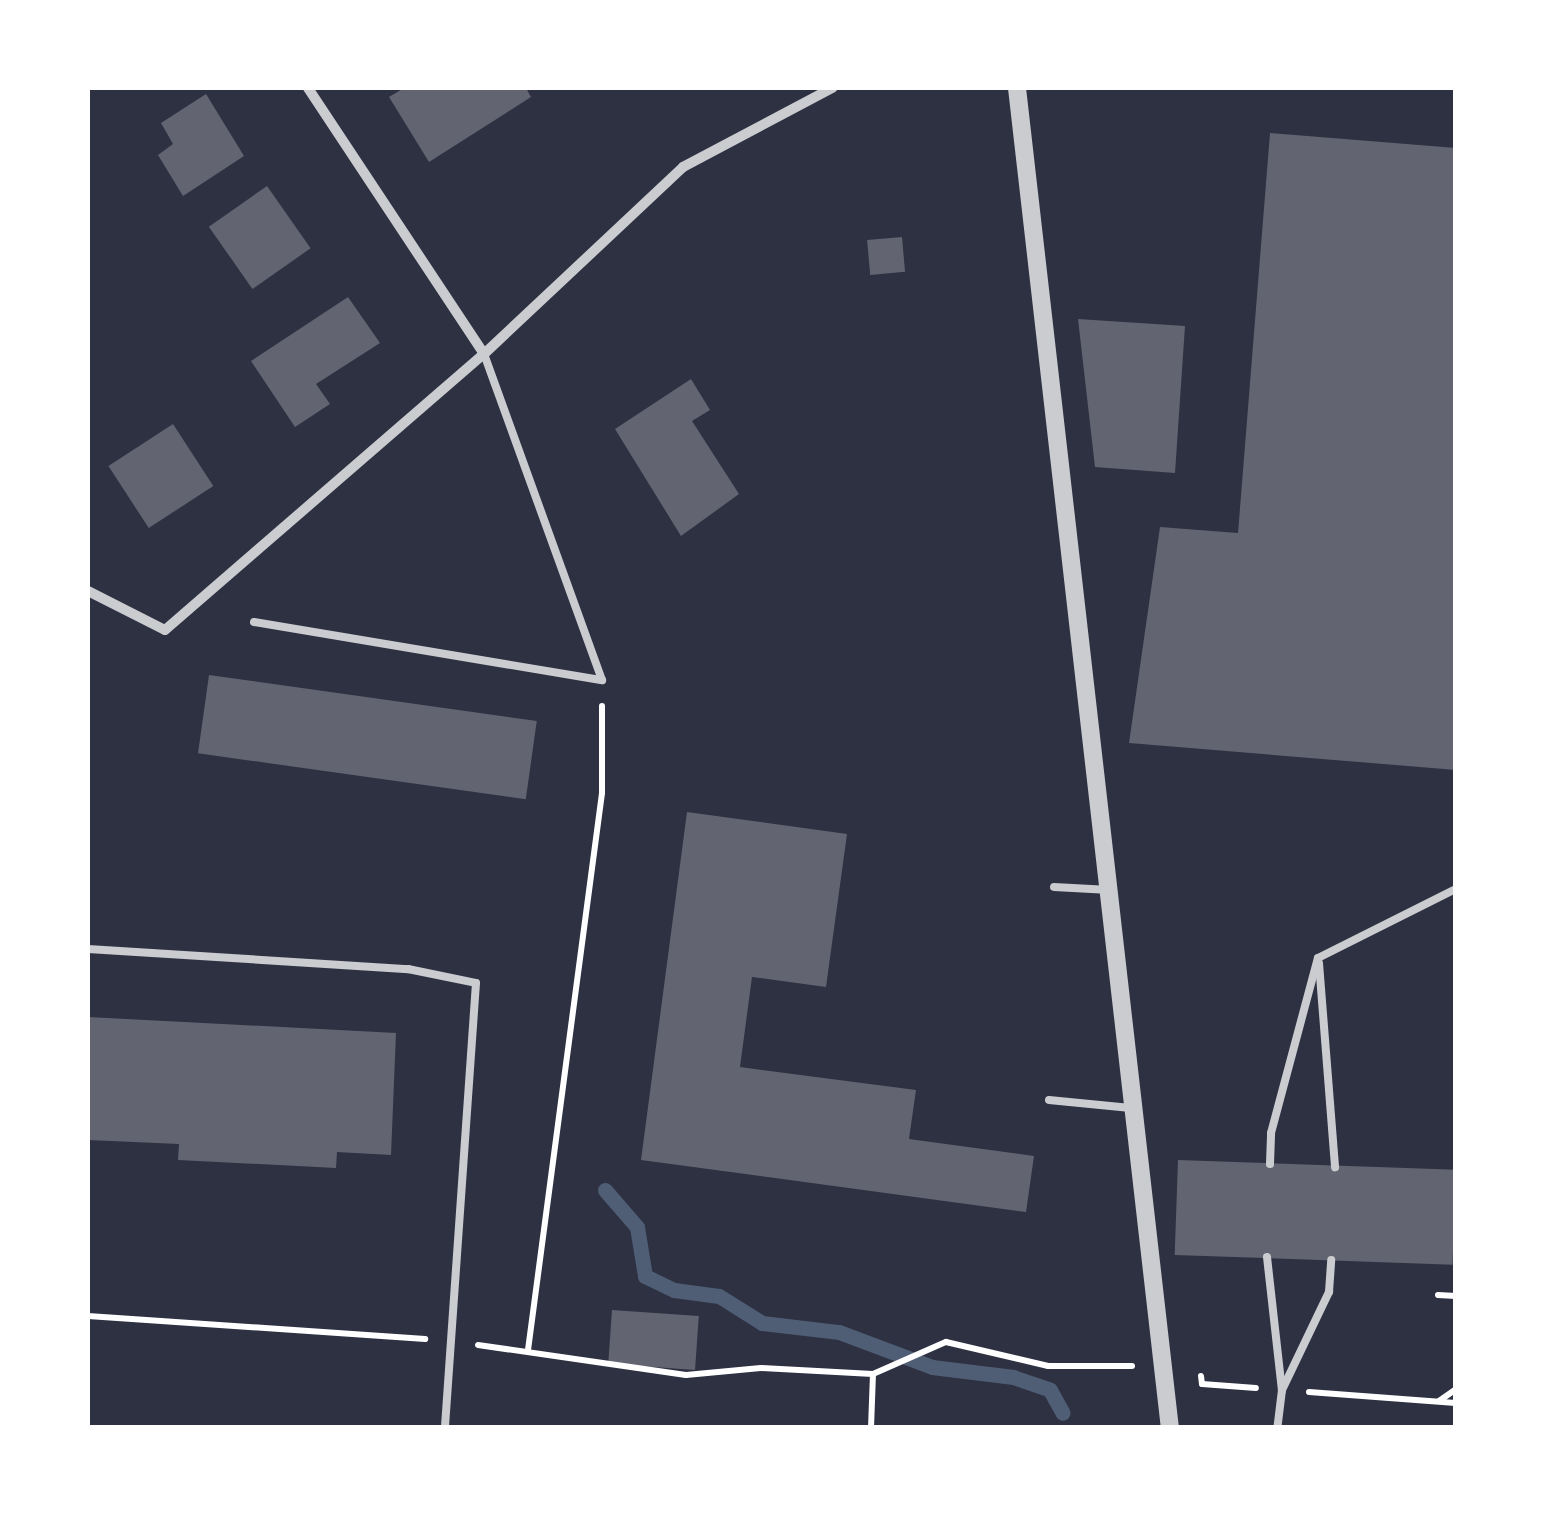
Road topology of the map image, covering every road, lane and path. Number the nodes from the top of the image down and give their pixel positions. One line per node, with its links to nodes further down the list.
1 (308, 88): 4 (street)
2 (832, 88): 4 (street)
3 (1016, 88): 9 (street)
4 (484, 354): 5 (street); 7 (lane)
5 (88, 591)
6 (254, 622): 7 (lane)
7 (602, 680): 24 (path)
8 (1054, 887): 9 (lane)
9 (1111, 890): 14 (street)
10 (1456, 890): 12 (lane)
11 (88, 949): 22 (lane)
12 (1318, 958): 15 (lane); 16 (lane)
13 (1049, 1100): 14 (lane)
14 (1136, 1108): 31 (street)
15 (1270, 1164)
16 (1335, 1167)
17 (1266, 1257): 27 (lane)
18 (1332, 1260): 27 (lane)
19 (1438, 1295): 20 (path)
20 (1456, 1296)
21 (88, 1316): 22 (path)
22 (450, 1342): 24 (path); 29 (lane)
23 (930, 1349): 25 (path)
24 (528, 1350): 25 (path)
25 (874, 1374): 30 (path)
26 (1456, 1389): 28 (path)
27 (1282, 1390): 32 (lane)
28 (1438, 1402)
29 (444, 1428)
30 (871, 1428)
31 (1170, 1428)
32 (1277, 1428)

